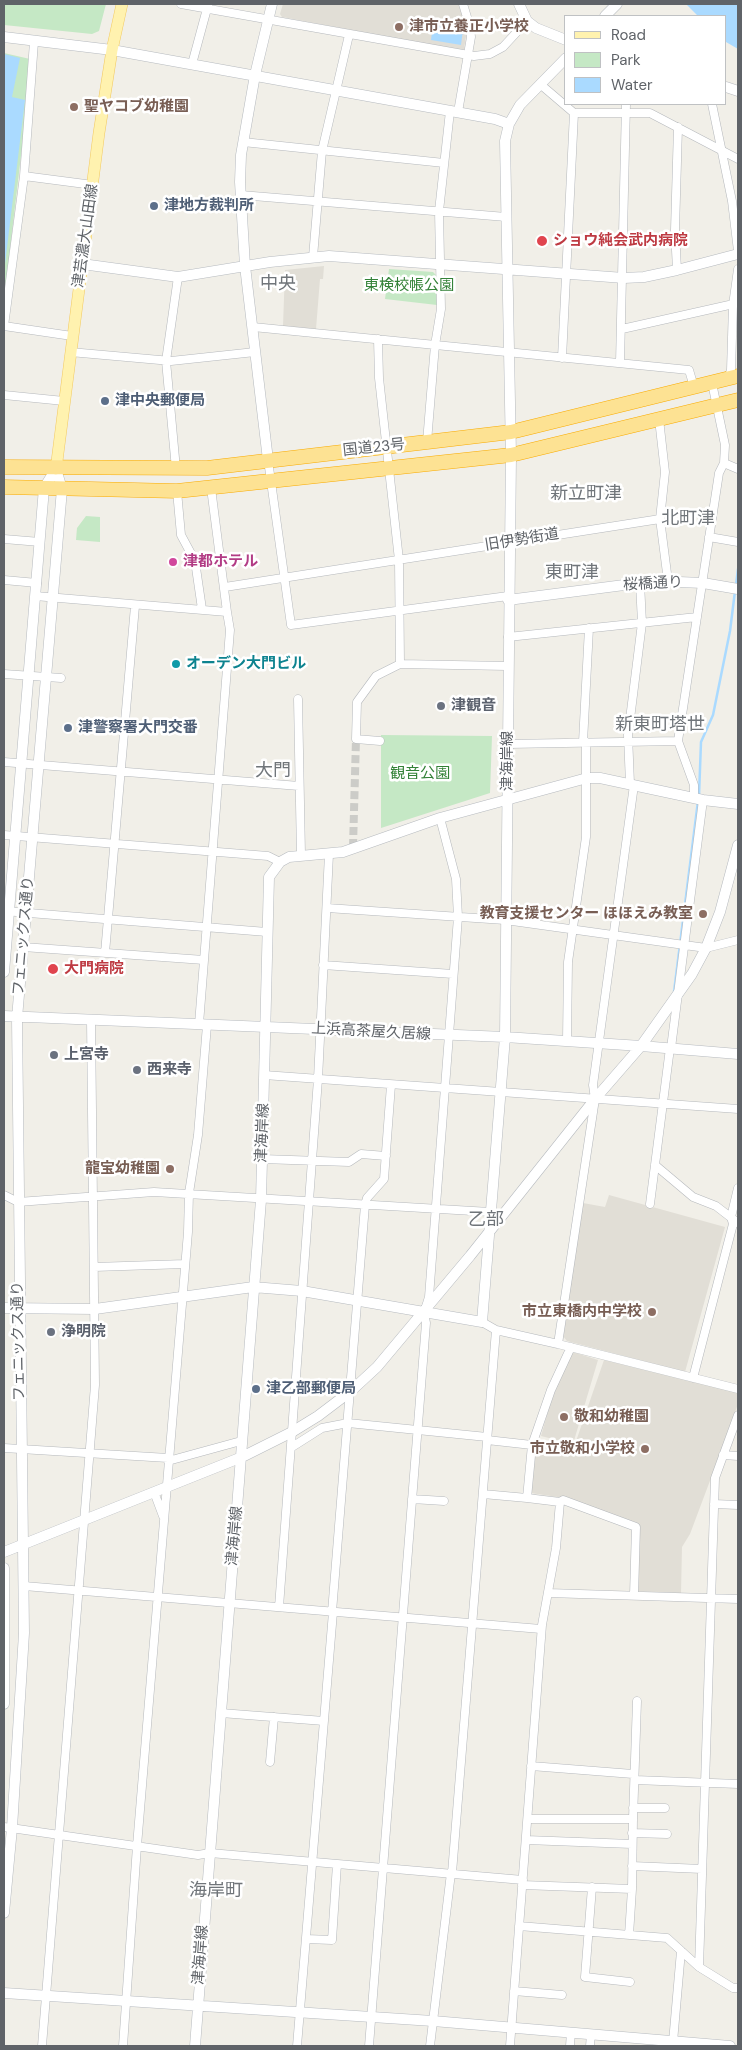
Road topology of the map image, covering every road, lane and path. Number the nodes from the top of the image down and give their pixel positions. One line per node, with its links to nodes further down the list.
1 (122, 4): 13 (main road, 津芸濃大山田線)
2 (181, 4): 6 (street)
3 (272, 4): 7 (street)
4 (463, 4): 14 (street)
5 (520, 4): 8 (street)
6 (208, 6): 7 (street); 16 (street)
7 (268, 19): 9 (street); 17 (street)
8 (527, 21): 11 (street); 14 (street)
9 (349, 35): 14 (street); 19 (street)
10 (4, 37): 12 (street)
11 (564, 39)
12 (34, 42): 13 (street); 33 (street)
13 (112, 50): 16 (street); 34 (main road, 津芸濃大山田線)
14 (468, 56): 24 (street)
15 (564, 60): 18 (street)
16 (192, 64): 17 (street)
17 (255, 75): 19 (street); 28 (street)
18 (540, 84): 20 (street); 26 (street)
19 (336, 91): 24 (street); 30 (street)
20 (564, 104)
21 (566, 105): 25 (street)
22 (712, 105): 29 (street)
23 (626, 108): 25 (street); 27 (street); 49 (street)
24 (454, 111): 26 (street); 32 (street)
25 (574, 112): 47 (street)
26 (509, 124): 38 (street, 津海岸線)
27 (678, 128): 29 (street); 46 (street)
28 (243, 142): 30 (street); 35 (street)
29 (722, 150): 31 (street); 39 (street)
30 (322, 151): 32 (street); 36 (street)
31 (738, 159)
32 (444, 163): 37 (street)
33 (24, 176): 34 (street); 51 (street)
34 (93, 185): 41 (main road, 津芸濃大山田線)
35 (241, 195): 36 (street); 43 (street)
36 (318, 201): 37 (street); 40 (street)
37 (439, 211): 38 (street); 42 (street)
38 (506, 217): 44 (street, 津海岸線)
39 (738, 253): 46 (street)
40 (313, 256): 42 (street); 43 (street)
41 (82, 264): 48 (street); 54 (main road, 津芸濃大山田線)
42 (440, 264): 44 (street); 56 (street)
43 (245, 266): 48 (street); 52 (street)
44 (508, 269): 47 (street); 59 (street, 津海岸線)
45 (738, 269): 50 (street)
46 (677, 270): 49 (street)
47 (568, 274): 49 (street); 60 (street)
48 (178, 277): 61 (street)
49 (624, 278): 53 (street)
50 (736, 304): 53 (street); 63 (street)
51 (4, 326): 54 (street)
52 (252, 327): 55 (street); 58 (street)
53 (622, 329): 62 (street)
54 (72, 336): 57 (main road, 津芸濃大山田線)
55 (378, 339): 56 (street); 73 (street)
56 (435, 345): 59 (street); 72 (street)
57 (70, 352): 61 (street); 68 (main road, 津芸濃大山田線)
58 (255, 352): 61 (street); 75 (street)
59 (510, 352): 60 (street); 71 (street, 津海岸線)
60 (562, 358): 62 (street)
61 (166, 361): 81 (street)
62 (620, 363): 65 (street)
63 (733, 378): 64 (highway, 国道23号)
64 (712, 383): 65 (highway, 国道23号); 69 (street)
65 (694, 387): 71 (highway, 国道23号)
66 (4, 395): 68 (street)
67 (738, 400): 69 (highway, 国道23号)
68 (64, 402): 78 (main road, 津芸濃大山田線)
69 (717, 405): 70 (highway, 国道23号); 76 (street)
70 (659, 419): 74 (highway, 国道23号); 88 (street)
71 (511, 432): 72 (highway, 国道23号); 74 (street, 津海岸線)
72 (428, 442): 73 (highway, 国道23号)
73 (387, 447): 75 (highway, 国道23号); 79 (street)
74 (511, 455): 79 (highway, 国道23号); 91 (street, 津海岸線)
75 (268, 460): 81 (highway, 国道23号); 82 (street)
76 (724, 463): 80 (street); 89 (street)
77 (4, 467): 78 (highway, 国道23号)
78 (56, 469): 81 (highway, 国道23号); 84 (street, フェニックス通り); 86 (street, フェニックス通り)
79 (389, 469): 82 (highway, 国道23号); 94 (street)
80 (738, 469)
81 (176, 470)
82 (271, 480): 85 (highway, 国道23号); 95 (street)
83 (4, 487): 84 (highway, 国道23号)
84 (44, 488): 86 (highway, 国道23号); 92 (street, フェニックス通り)
85 (211, 488): 87 (highway, 国道23号); 101 (street)
86 (62, 489): 87 (highway, 国道23号); 104 (street, フェニックス通り)
87 (177, 491): 107 (street)
88 (660, 519): 91 (street, 旧伊勢街道); 97 (street)
89 (710, 537): 93 (street); 100 (street)
90 (4, 539): 92 (street)
91 (509, 541): 94 (street, 旧伊勢街道); 105 (street, 津海岸線)
92 (40, 542): 98 (street, フェニックス通り)
93 (738, 542)
94 (399, 560): 95 (street, 旧伊勢街道); 108 (street)
95 (285, 578): 101 (street, 旧伊勢街道); 108 (street)
96 (4, 580): 98 (street)
97 (668, 582): 99 (street, 桜橋通り); 100 (street, 桜橋通り)
98 (36, 583): 103 (street, フェニックス通り)
99 (640, 583): 105 (street, 桜橋通り); 111 (street)
100 (702, 583): 102 (street, 桜橋通り); 110 (street)
101 (225, 586): 109 (street)
102 (738, 589)
103 (35, 596): 104 (street); 117 (street, フェニックス通り)
104 (52, 598): 106 (street); 118 (street, フェニックス通り)
105 (508, 598): 108 (street); 113 (street, 津海岸線)
106 (135, 606): 107 (street); 129 (street)
107 (202, 609): 109 (street)
108 (400, 610): 114 (street)
109 (228, 612): 131 (street)
110 (697, 617): 111 (street); 122 (street)
111 (642, 623): 112 (street); 124 (street)
112 (590, 628): 113 (street); 123 (street)
113 (508, 637): 115 (street, 津海岸線)
114 (400, 664): 115 (street); 121 (street)
115 (507, 666): 125 (street, 津海岸線)
116 (4, 674): 117 (street)
117 (29, 676): 118 (street); 127 (street, フェニックス通り)
118 (46, 677): 119 (street); 128 (street, フェニックス通り)
119 (61, 678)
120 (298, 699): 133 (street)
121 (380, 741)
122 (678, 741): 124 (street); 135 (street)
123 (585, 742): 124 (street); 125 (street); 130 (street)
124 (629, 742): 132 (street)
125 (508, 744): 134 (street, 津海岸線)
126 (4, 762): 127 (street)
127 (21, 763): 128 (street); 139 (street, フェニックス通り)
128 (38, 764): 129 (street); 140 (street, フェニックス通り)
129 (121, 771): 131 (street); 141 (street)
130 (587, 778): 132 (street); 134 (street); 155 (street)
131 (219, 779): 133 (street); 143 (street)
132 (632, 784): 135 (street); 157 (street)
133 (299, 786): 145 (street)
134 (507, 799): 137 (street); 153 (street, 津海岸線)
135 (698, 799): 136 (street); 159 (street)
136 (738, 804)
137 (440, 818): 144 (street); 151 (street)
138 (4, 835): 139 (street)
139 (15, 836): 140 (street); 149 (street, フェニックス通り)
140 (32, 837): 141 (street); 150 (street, フェニックス通り)
141 (115, 844): 143 (street); 152 (street)
142 (738, 845): 147 (street)
143 (214, 852): 146 (street); 154 (street)
144 (329, 854): 145 (street); 148 (street)
145 (301, 855): 146 (street)
146 (280, 862): 156 (street, 津海岸線)
147 (735, 868): 161 (street)
148 (327, 908): 151 (street); 164 (street)
149 (6, 911): 150 (street); 165 (street, フェニックス通り)
150 (26, 913): 152 (street); 160 (street, フェニックス通り)
151 (458, 916): 153 (street); 166 (street)
152 (108, 919): 154 (street); 162 (street)
153 (506, 920): 155 (street); 175 (street, 津海岸線)
154 (208, 926): 156 (street); 163 (street)
155 (574, 929): 157 (street); 176 (street)
156 (267, 932): 172 (street, 津海岸線)
157 (614, 935): 159 (street); 177 (street)
158 (738, 940): 161 (street)
159 (680, 944): 161 (street); 167 (street)
160 (22, 947): 162 (street); 169 (street, フェニックス通り)
161 (706, 948): 167 (street)
162 (105, 952): 163 (street)
163 (204, 960): 171 (street)
164 (323, 965): 166 (street); 173 (street)
165 (4, 972)
166 (453, 974): 174 (street)
167 (675, 999): 178 (street); 179 (street)
168 (4, 1016): 169 (street, 上浜高茶屋久居線)
169 (17, 1018): 170 (street, 上浜高茶屋久居線); 198 (street, フェニックス通り)
170 (91, 1020): 171 (street, 上浜高茶屋久居線); 195 (street)
171 (203, 1024): 172 (street, 上浜高茶屋久居線); 194 (street)
172 (265, 1026): 173 (street, 上浜高茶屋久居線); 181 (street, 津海岸線)
173 (320, 1030): 174 (street, 上浜高茶屋久居線); 182 (street)
174 (448, 1036): 175 (street, 上浜高茶屋久居線); 184 (street)
175 (505, 1037): 176 (street, 上浜高茶屋久居線); 185 (street, 津海岸線)
176 (568, 1041): 177 (street, 上浜高茶屋久居線)
177 (599, 1043): 178 (street, 上浜高茶屋久居線); 186 (street)
178 (641, 1046): 179 (street, 上浜高茶屋久居線); 186 (street)
179 (670, 1048): 180 (street, 上浜高茶屋久居線); 187 (street)
180 (738, 1054)
181 (264, 1075): 182 (street); 190 (street, 津海岸線)
182 (318, 1079): 183 (street); 191 (street)
183 (391, 1084): 184 (street); 189 (street)
184 (445, 1088): 185 (street); 202 (street)
185 (502, 1093): 186 (street); 203 (street, 津海岸線)
186 (595, 1099): 187 (street); 206 (street); 219 (street)
187 (662, 1105): 188 (street); 192 (street)
188 (738, 1109)
189 (386, 1156): 191 (street); 201 (street)
190 (262, 1159): 191 (street); 197 (street, 津海岸線)
191 (311, 1161): 199 (street)
192 (654, 1166): 200 (street); 204 (street)
193 (738, 1188): 204 (street)
194 (189, 1194): 195 (street); 197 (street); 207 (street)
195 (92, 1195): 198 (street); 208 (street)
196 (4, 1196): 198 (street)
197 (261, 1200): 199 (street); 209 (street, 津海岸線)
198 (18, 1202): 214 (street, フェニックス通り)
199 (308, 1203): 201 (street); 210 (street)
200 (650, 1204)
201 (365, 1205): 202 (street); 212 (street)
202 (435, 1209): 203 (street); 216 (street)
203 (490, 1212): 206 (street, 津海岸線)
204 (731, 1217): 205 (street); 221 (street)
205 (738, 1223)
206 (489, 1234): 216 (street); 217 (street, 津海岸線)
207 (185, 1264): 208 (street); 211 (street)
208 (94, 1267): 215 (street)
209 (252, 1287): 210 (street); 211 (street); 229 (street, 津海岸線)
210 (302, 1291): 212 (street); 227 (street)
211 (182, 1297): 215 (street); 238 (street)
212 (358, 1300): 216 (street); 223 (street)
213 (4, 1308): 214 (street)
214 (19, 1308): 215 (street); 233 (street, フェニックス通り)
215 (95, 1310): 234 (street)
216 (424, 1313): 217 (street); 223 (street); 226 (street)
217 (482, 1322): 218 (street)
218 (496, 1330): 219 (street); 228 (street)
219 (558, 1344): 220 (street)
220 (571, 1348): 221 (street); 230 (street)
221 (692, 1378): 222 (street)
222 (738, 1389)
223 (351, 1391): 225 (street); 227 (street)
224 (738, 1415): 235 (street)
225 (348, 1423): 226 (street); 231 (street); 262 (street)
226 (417, 1430): 228 (street); 243 (street)
227 (292, 1432): 231 (street); 237 (street)
228 (487, 1439): 230 (street); 241 (street)
229 (241, 1441): 237 (street, 津海岸線); 238 (street)
230 (532, 1445): 242 (street)
231 (292, 1447): 261 (street)
232 (4, 1448): 233 (street)
233 (21, 1448): 234 (street); 250 (street, フェニックス通り)
234 (90, 1452): 238 (street); 249 (street)
235 (723, 1455): 236 (street); 246 (street)
236 (738, 1456)
237 (242, 1457): 239 (street); 260 (street, 津海岸線)
238 (168, 1460): 239 (street)
239 (166, 1487): 240 (street); 248 (street)
240 (154, 1492): 248 (street); 249 (street)
241 (483, 1494): 242 (street); 264 (street)
242 (527, 1498): 245 (street)
243 (412, 1499): 244 (street); 263 (street)
244 (444, 1501)
245 (560, 1502): 255 (street); 256 (street)
246 (714, 1504): 247 (street); 258 (street)
247 (738, 1505)
248 (164, 1519): 257 (street)
249 (85, 1520): 250 (street); 254 (street)
250 (22, 1544): 251 (street); 253 (street, フェニックス通り)
251 (4, 1552)
252 (4, 1568): 267 (street)
253 (24, 1586): 254 (street); 280 (street, フェニックス通り)
254 (78, 1590): 257 (street); 282 (street)
255 (548, 1593): 256 (street); 265 (street)
256 (634, 1595): 258 (street)
257 (157, 1597): 260 (street); 286 (street)
258 (711, 1598): 259 (street); 274 (street)
259 (738, 1598)
260 (230, 1603): 261 (street); 268 (street, 津海岸線)
261 (279, 1607): 262 (street)
262 (333, 1612): 263 (street); 270 (street)
263 (402, 1617): 264 (street); 291 (street)
264 (472, 1622): 265 (street); 293 (street)
265 (541, 1629): 272 (street)
266 (637, 1701): 273 (street)
267 (4, 1704)
268 (221, 1713): 269 (street); 287 (street, 津海岸線)
269 (274, 1718): 270 (street); 271 (street)
270 (324, 1721): 288 (street)
271 (270, 1762)
272 (531, 1766): 273 (street); 278 (street)
273 (634, 1777): 274 (street); 276 (street)
274 (705, 1783): 275 (street); 292 (street)
275 (738, 1784)
276 (633, 1808): 277 (street); 279 (street)
277 (665, 1808)
278 (528, 1819): 279 (street); 284 (street)
279 (633, 1819): 281 (street)
280 (8, 1827): 282 (street); 297 (street, フェニックス通り)
281 (632, 1833): 283 (street); 285 (street)
282 (58, 1834): 286 (street); 309 (street)
283 (667, 1834)
284 (526, 1840): 285 (street); 294 (street)
285 (632, 1844): 290 (street)
286 (137, 1846): 287 (street); 310 (street)
287 (210, 1853): 288 (street); 311 (street, 津海岸線)
288 (312, 1862): 289 (street); 301 (street)
289 (337, 1864): 291 (street); 301 (street)
290 (632, 1866): 292 (street); 296 (street)
291 (383, 1867): 293 (street); 313 (street)
292 (702, 1869): 303 (street)
293 (451, 1873): 294 (street); 314 (street)
294 (523, 1882): 295 (street); 298 (street)
295 (592, 1887): 296 (street); 299 (street)
296 (632, 1888): 300 (street)
297 (4, 1914)
298 (519, 1926): 299 (street); 306 (street)
299 (588, 1932): 300 (street); 304 (street)
300 (629, 1935): 302 (street)
301 (306, 1939): 312 (street)
302 (681, 1952): 303 (street); 318 (street)
303 (699, 1968): 305 (street)
304 (630, 1982)
305 (738, 1988)
306 (514, 1991): 308 (street); 315 (street)
307 (4, 1993): 309 (street)
308 (562, 1995)
309 (46, 1996): 310 (street); 319 (street)
310 (125, 2002): 311 (street); 320 (street)
311 (198, 2007): 312 (street); 321 (street, 津海岸線)
312 (300, 2013): 313 (street); 322 (street)
313 (371, 2017): 314 (street); 323 (street)
314 (433, 2021): 315 (street); 324 (street)
315 (511, 2027): 316 (street); 325 (street)
316 (571, 2032): 317 (street); 326 (street)
317 (591, 2034): 318 (street); 327 (street)
318 (674, 2043): 328 (street)
319 (42, 2046)
320 (123, 2046)
321 (195, 2046)
322 (297, 2046)
323 (369, 2046)
324 (430, 2046)
325 (510, 2046)
326 (570, 2046)
327 (590, 2046)
328 (722, 2046): 329 (street)
329 (730, 2046)

